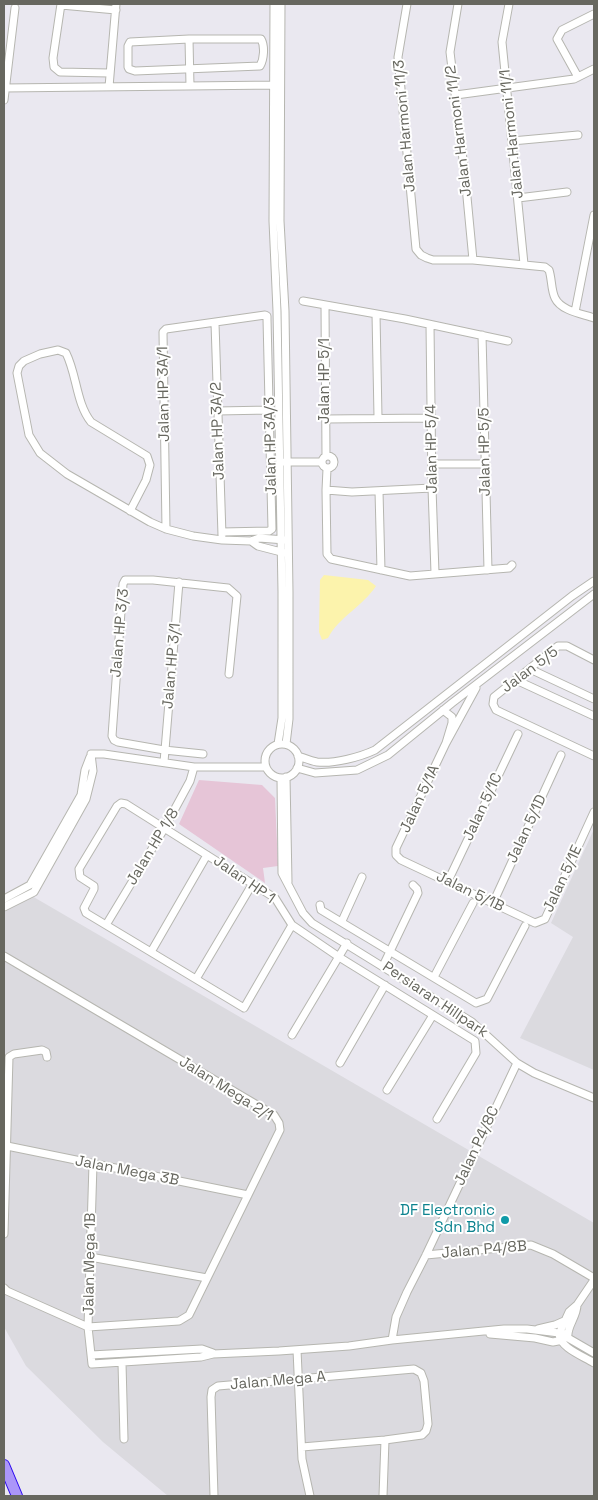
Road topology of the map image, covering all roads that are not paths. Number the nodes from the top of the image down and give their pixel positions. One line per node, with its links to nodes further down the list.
1 (61, 4): 7 (street); 13 (street)
2 (274, 4): 15 (street)
3 (281, 4): 15 (street)
4 (407, 4): 27 (street, Jalan Harmoni 11/3)
5 (458, 4): 20 (street, Jalan Harmoni 11/2)
6 (509, 4): 19 (street, Jalan Harmoni 11/1)
7 (116, 7): 13 (street)
8 (15, 8): 18 (street)
9 (594, 14): 14 (street)
10 (189, 39): 11 (street); 11 (street); 11 (street)
11 (190, 69): 16 (street)
12 (594, 69): 14 (street)
13 (109, 73): 17 (street)
14 (578, 77): 19 (street)
15 (278, 85): 16 (street); 45 (street)
16 (190, 86): 17 (street)
17 (109, 87): 18 (street)
18 (4, 88): 21 (street)
19 (507, 88): 20 (street); 23 (street, Jalan Harmoni 11/1)
20 (456, 95): 27 (street, Jalan Harmoni 11/2)
21 (4, 100)
22 (578, 135): 23 (street)
23 (512, 141): 25 (street, Jalan Harmoni 11/1)
24 (567, 192): 25 (street)
25 (518, 198): 28 (street, Jalan Harmoni 11/1)
26 (594, 215): 31 (street)
27 (473, 260): 28 (street)
28 (524, 264): 31 (street)
29 (303, 301): 30 (street)
30 (325, 305): 32 (street); 43 (street, Jalan HP 5/1)
31 (575, 312): 34 (street)
32 (376, 314): 36 (street); 41 (street)
33 (265, 315): 35 (street, Jalan HP 3A/1); 39 (street, Jalan HP 3A/3)
34 (594, 318)
35 (214, 323): 40 (street, Jalan HP 3A/2); 53 (street, Jalan HP 3A/1)
36 (430, 325): 37 (street); 42 (street, Jalan HP 5/4)
37 (482, 335): 38 (street); 47 (street, Jalan HP 5/5)
38 (508, 341)
39 (270, 410): 40 (street); 54 (street, Jalan HP 3A/3)
40 (217, 411): 54 (street, Jalan HP 3A/2)
41 (378, 417): 42 (street); 43 (street)
42 (431, 418): 46 (street, Jalan HP 5/4)
43 (326, 419): 44 (street, Jalan HP 5/1)
44 (324, 459): 45 (street); 48 (street); 48 (street)
45 (284, 462): 56 (street)
46 (432, 464): 47 (street); 49 (street, Jalan HP 5/4)
47 (486, 464): 61 (street, Jalan HP 5/5)
48 (327, 469): 50 (street)
49 (432, 488): 51 (street); 62 (street, Jalan HP 5/4)
50 (326, 490): 51 (street); 60 (street)
51 (379, 491): 60 (street)
52 (130, 510): 52 (street); 53 (street)
53 (166, 529): 55 (street)
54 (222, 532): 55 (street, Jalan HP 3A/2)
55 (222, 540): 57 (street)
56 (285, 540): 57 (street); 58 (street)
57 (251, 541): 58 (street)
58 (285, 553): 81 (street); 82 (street)
59 (512, 565): 61 (street)
60 (381, 570): 62 (street)
61 (488, 570): 62 (street)
62 (435, 573)
63 (594, 581): 66 (street)
64 (179, 582): 72 (street); 83 (street, Jalan HP 3/1); 83 (street, Jalan HP 3/3)
65 (594, 594): 67 (street)
66 (572, 596): 67 (street); 70 (street)
67 (582, 603): 71 (street)
68 (594, 660): 69 (street, Jalan 5/5)
69 (530, 669): 73 (street, Jalan 5/5); 75 (street)
70 (474, 673): 71 (street); 76 (street); 88 (street)
71 (491, 673): 74 (street)
72 (229, 674)
73 (516, 680): 78 (street); 84 (street, Jalan 5/5)
74 (480, 682): 76 (street); 80 (street)
75 (594, 699)
76 (452, 703): 77 (street)
77 (443, 710): 80 (street); 92 (street)
78 (594, 716)
79 (518, 734): 101 (street, Jalan 5/1C)
80 (446, 743): 99 (street, Jalan 5/1A)
81 (278, 744): 82 (street); 91 (street)
82 (286, 744): 88 (street)
83 (164, 750): 86 (street); 89 (street, Jalan HP 3/1)
84 (593, 753)
85 (91, 754): 89 (street); 96 (street); 97 (street)
86 (203, 754)
87 (561, 755): 106 (street, Jalan 5/1D)
88 (298, 756): 92 (street)
89 (164, 762): 90 (street)
90 (194, 766): 91 (street); 95 (street, Jalan HP 1/8)
91 (266, 767): 93 (street)
92 (297, 768): 93 (street)
93 (283, 778): 114 (street, Persiaran Hillpark)
94 (594, 812): 109 (street, Jalan 5/1E)
95 (164, 829): 98 (street, Jalan HP 1); 111 (street, Jalan HP 1/8); 111 (street, Jalan HP 1)
96 (62, 843): 97 (street); 108 (street)
97 (53, 845): 104 (street)
98 (207, 855): 102 (street, Jalan HP 1); 116 (street)
99 (396, 855): 101 (street, Jalan 5/1B)
100 (362, 877): 110 (street)
101 (448, 881): 106 (street, Jalan 5/1B)
102 (253, 883): 112 (street, Jalan HP 1); 121 (street)
103 (413, 885): 115 (street)
104 (4, 899)
105 (473, 903): 120 (street)
106 (493, 903): 109 (street, Jalan 5/1B)
107 (320, 905): 110 (street)
108 (4, 907)
109 (545, 919)
110 (342, 921): 115 (street)
111 (106, 925): 116 (street)
112 (292, 925): 118 (street, Jalan HP 1); 121 (street)
113 (525, 926): 120 (street)
114 (347, 943): 118 (street); 119 (street, Persiaran Hillpark)
115 (390, 950): 119 (street); 120 (street)
116 (151, 952): 121 (street)
117 (4, 956): 133 (street, Jalan Mega 2/1)
118 (339, 957): 122 (street, Jalan HP 1); 124 (street)
119 (383, 966): 127 (street, Persiaran Hillpark)
120 (434, 977)
121 (196, 979)
122 (385, 985): 123 (street, Jalan HP 1); 126 (street)
123 (433, 1015): 128 (street); 130 (street, Jalan HP 1)
124 (292, 1035)
125 (47, 1057): 131 (street)
126 (340, 1063)
127 (517, 1063): 129 (street, Persiaran Hillpark); 135 (street, Jalan P4/8C)
128 (387, 1090)
129 (594, 1098)
130 (437, 1119)
131 (7, 1146): 132 (street, Jalan Mega 3B); 134 (street)
132 (93, 1164): 133 (street, Jalan Mega 3B); 136 (street, Jalan Mega 1B)
133 (248, 1195): 137 (street, Jalan Mega 2/1)
134 (4, 1234)
135 (426, 1255): 138 (street, Jalan P4/8B); 147 (street, Jalan P4/8C)
136 (90, 1257): 137 (street); 142 (street, Jalan Mega 1B)
137 (207, 1278): 142 (street, Jalan Mega 2/1)
138 (594, 1279): 140 (street)
139 (4, 1288): 142 (street)
140 (577, 1305): 141 (street); 145 (street)
141 (565, 1320): 143 (street); 146 (street)
142 (88, 1327): 151 (street, Jalan Mega 1B)
143 (536, 1330): 144 (street); 146 (street)
144 (477, 1332): 146 (street); 147 (street)
145 (568, 1336): 146 (street); 149 (street)
146 (560, 1338): 153 (street)
147 (392, 1340): 148 (street)
148 (297, 1350): 150 (street); 154 (street)
149 (594, 1353)
150 (213, 1354): 151 (street); 152 (street)
151 (91, 1355): 152 (street, Jalan Mega 1B)
152 (122, 1362): 155 (street)
153 (594, 1363)
154 (298, 1379): 156 (street, Jalan Mega A); 157 (street); 160 (street, Jalan Mega A)
155 (124, 1439)
156 (386, 1440): 157 (street); 162 (street)
157 (302, 1447): 161 (street)
158 (4, 1465): 159 (highway)
159 (17, 1496)
160 (214, 1496)
161 (310, 1496)
162 (383, 1496)

